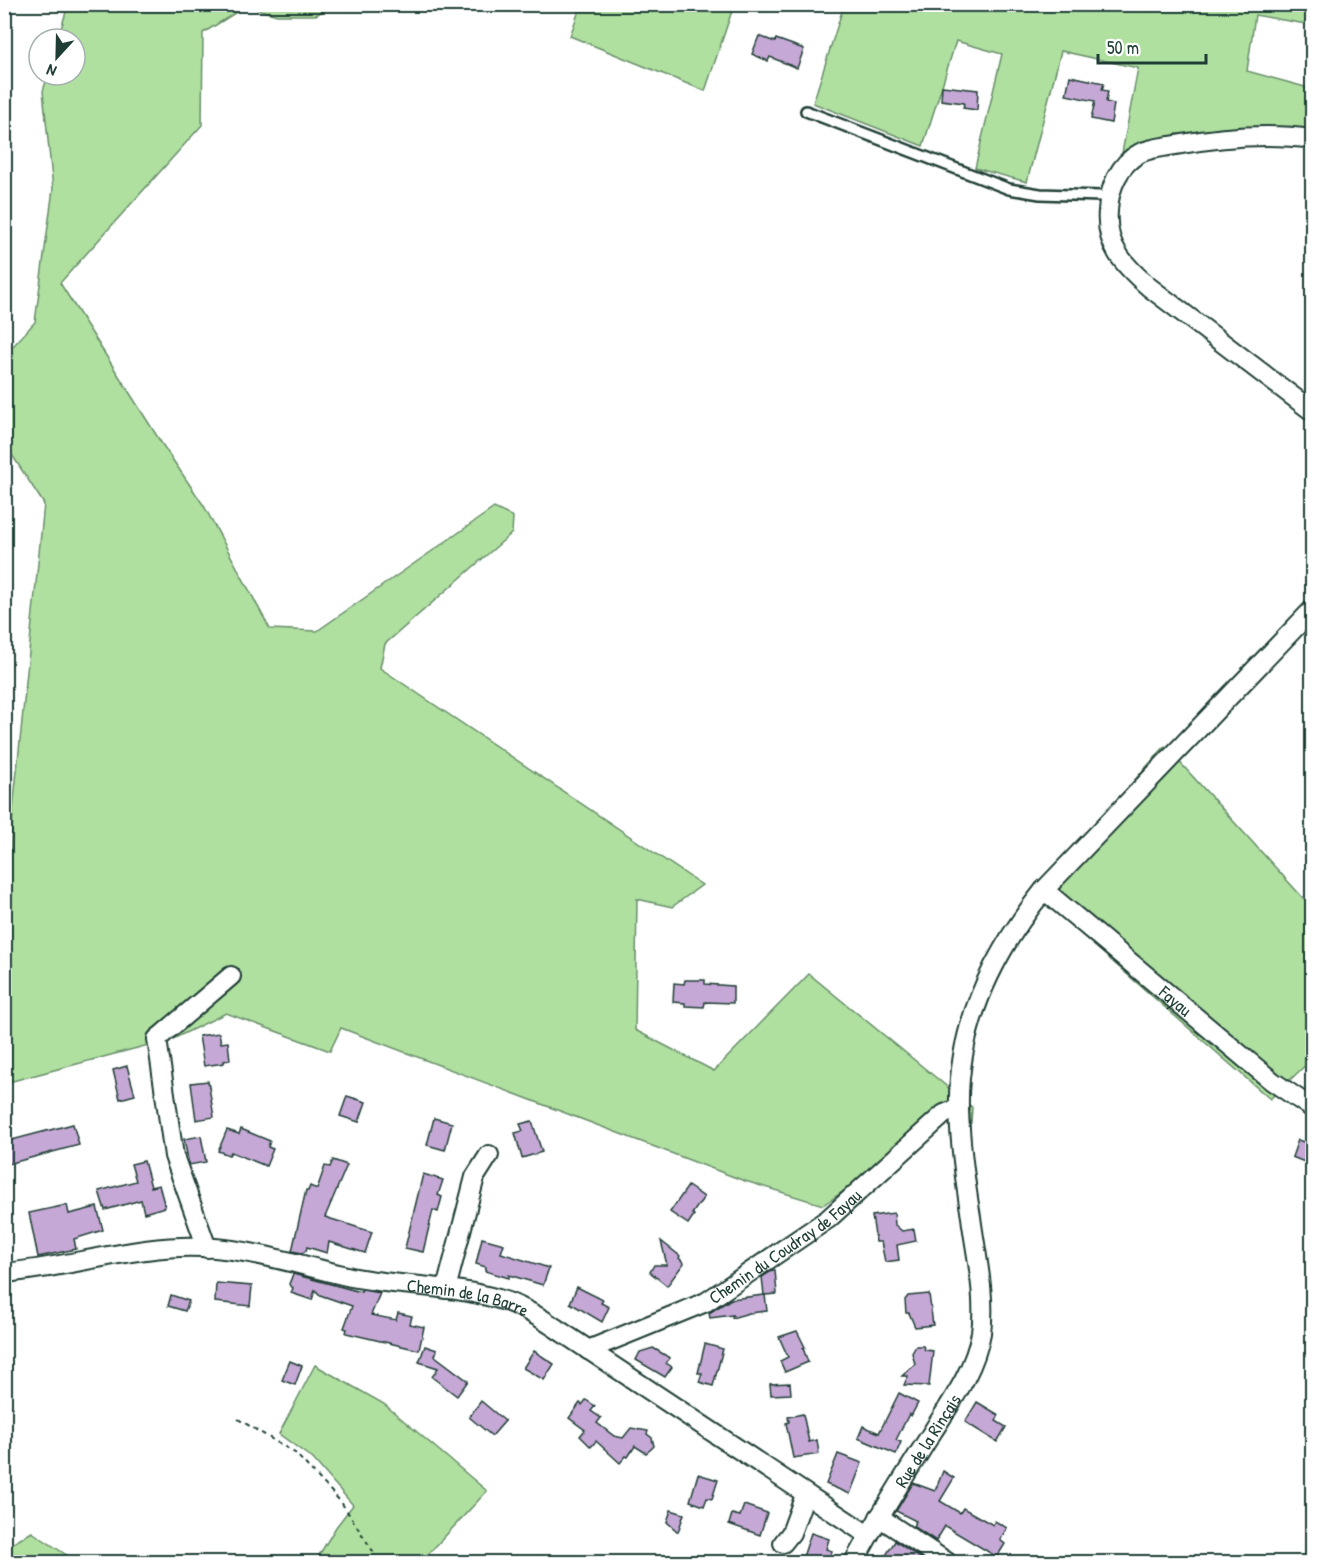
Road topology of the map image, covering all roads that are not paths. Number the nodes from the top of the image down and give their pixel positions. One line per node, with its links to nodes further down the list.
1 (806, 111): 3 (lane)
2 (1312, 140): 3 (street)
3 (1108, 200): 4 (street)
4 (1312, 411)
5 (1312, 610): 6 (street, Rue de la Rinçais)
6 (1044, 890): 8 (street, Rue de la Rinçais); 9 (street, Fayau)
7 (231, 976): 11 (street)
8 (959, 1108): 14 (street, Chemin du Coudray de Fayau); 16 (street, Rue de la Rinçais)
9 (1312, 1108)
10 (489, 1155): 13 (street)
11 (207, 1248): 12 (street, Chemin de la Barre); 13 (street, Chemin de la Barre)
12 (4, 1273)
13 (446, 1289): 14 (street, Chemin de la Barre)
14 (588, 1350): 15 (street, Chemin de la Barre)
15 (805, 1495): 17 (street, Chemin de la Barre); 18 (street)
16 (879, 1517): 17 (street, Rue de la Rinçais); 20 (street)
17 (868, 1535): 19 (street, Rue de la Rinçais)
18 (783, 1543)
19 (854, 1563)
20 (947, 1563)

